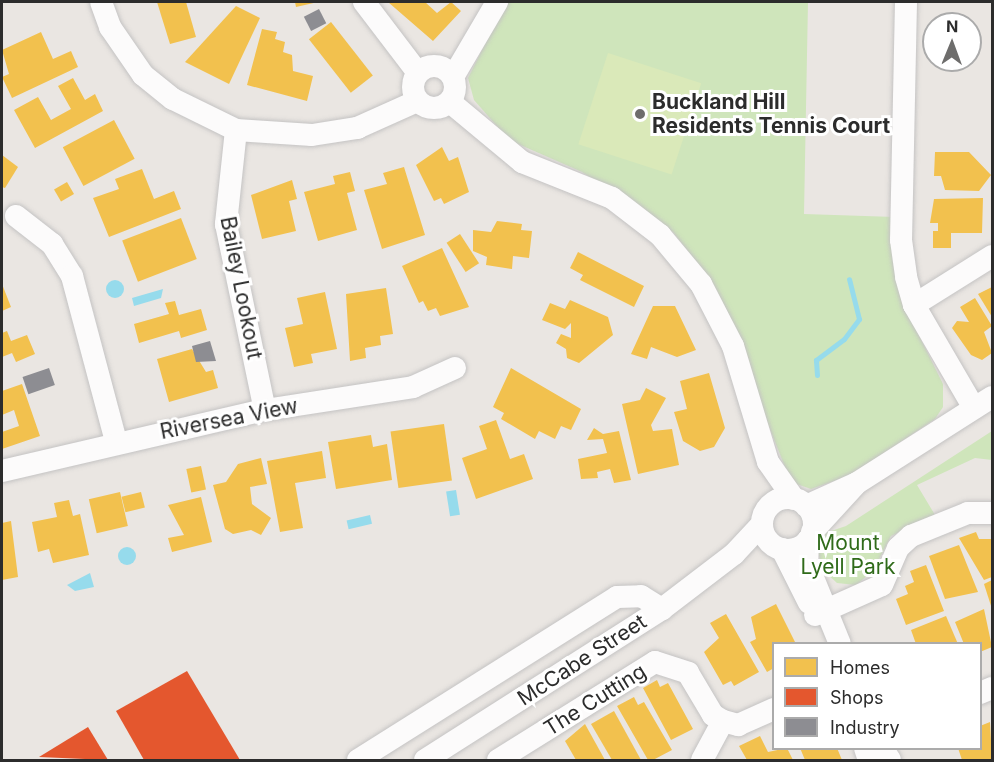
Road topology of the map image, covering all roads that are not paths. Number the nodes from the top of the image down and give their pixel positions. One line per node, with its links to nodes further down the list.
1 (101, 2): 9 (street)
2 (363, 2): 5 (street)
3 (497, 2): 6 (street)
4 (906, 2): 12 (street)
5 (418, 73): 6 (street); 7 (street)
6 (453, 77): 8 (street)
7 (417, 101): 8 (street); 9 (street)
8 (450, 102): 17 (street)
9 (236, 130): 15 (street, Bailey Lookout)
10 (16, 216): 16 (street)
11 (993, 256): 12 (street)
12 (914, 305): 14 (street)
13 (455, 368): 15 (street, Riversea View)
14 (983, 403): 19 (street, McCabe Street)
15 (265, 410): 16 (street, Riversea View)
16 (116, 441): 18 (street, Riversea View)
17 (768, 462): 20 (street); 22 (street)
18 (2, 471)
19 (857, 483): 20 (street, McCabe Street); 23 (street, McCabe Street)
20 (800, 502): 22 (street, McCabe Street); 23 (street)
21 (993, 513): 25 (street)
22 (771, 532): 23 (street, McCabe Street); 24 (street, McCabe Street); 25 (street)
23 (810, 536): 25 (street)
24 (662, 609): 30 (street); 31 (street, McCabe Street)
25 (821, 612): 26 (street); 27 (street)
26 (825, 642)
27 (839, 642)
28 (772, 711): 29 (street)
29 (723, 722): 32 (street, The Cutting); 33 (street)
30 (358, 760)
31 (425, 760)
32 (498, 760)
33 (702, 760)

